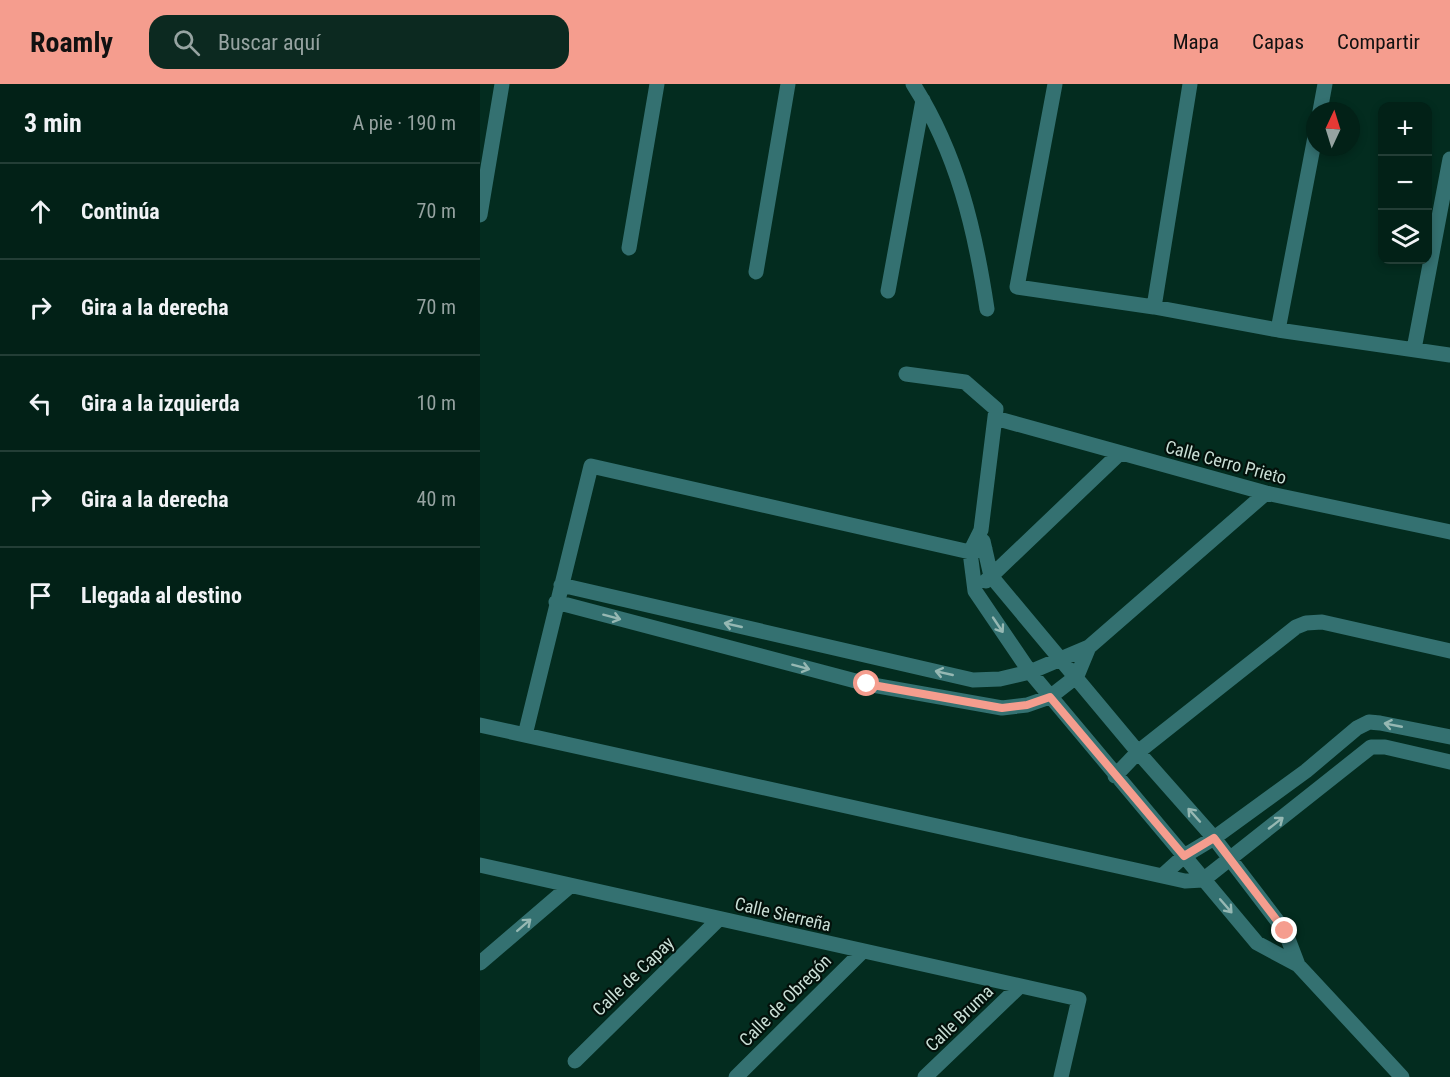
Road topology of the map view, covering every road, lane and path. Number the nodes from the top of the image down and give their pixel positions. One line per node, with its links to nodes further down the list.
1 (502, 84): 12 (street)
2 (657, 84): 13 (street)
3 (788, 84): 14 (street)
4 (913, 84): 8 (street)
5 (1054, 84): 16 (street)
6 (1190, 84): 16 (street)
7 (1325, 84): 9 (street)
8 (923, 100): 15 (street); 17 (street)
9 (1322, 102)
10 (1311, 156): 18 (street)
11 (1450, 159): 19 (street)
12 (480, 215)
13 (629, 248)
14 (756, 272)
15 (888, 291)
16 (1154, 307): 18 (street)
17 (987, 309)
18 (1278, 330): 19 (street)
19 (1414, 349): 20 (street)
20 (1450, 355)
21 (906, 374): 22 (street)
22 (995, 418): 23 (street, Calle Cerro Prieto); 26 (street)
23 (1119, 454): 24 (street, Calle Cerro Prieto); 27 (street)
24 (1266, 493): 25 (street, Calle Cerro Prieto); 31 (street)
25 (1450, 532)
26 (977, 551): 27 (street); 28 (street); 29 (street)
27 (991, 576): 29 (street); 33 (street)
28 (561, 585): 30 (street); 34 (street, one-way to 28)
29 (975, 591): 34 (street, one-way to 34)
30 (556, 602): 36 (street, one-way to 36); 38 (street)
31 (1089, 647): 33 (street); 35 (street)
32 (1450, 651): 40 (street)
33 (1060, 657): 34 (street); 35 (street)
34 (1030, 672): 36 (street)
35 (1077, 676): 36 (street); 40 (street)
36 (1050, 697): 42 (street)
37 (480, 725): 38 (street)
38 (525, 735): 47 (street)
39 (1450, 737): 43 (street, one-way to 43)
40 (1138, 752): 42 (street); 43 (street, one-way to 40)
41 (1450, 762): 45 (street, one-way to 41)
42 (1115, 776): 44 (street)
43 (1214, 838): 44 (street); 45 (street)
44 (1184, 856): 47 (street); 48 (street)
45 (1230, 860): 48 (street); 53 (street)
46 (480, 865): 49 (street, Calle Sierreña)
47 (1163, 875): 48 (street)
48 (1203, 880): 53 (street, one-way to 53)
49 (570, 886): 50 (street, Calle Sierreña); 52 (street, one-way to 49)
50 (719, 919): 51 (street, Calle Sierreña); 55 (street, Calle de Capay)
51 (863, 951): 54 (street, Calle Sierreña); 56 (street, Calle de Obregón)
52 (480, 963)
53 (1298, 965): 59 (street)
54 (1020, 986): 57 (street, Calle Bruma); 58 (street, Calle Sierreña)
55 (575, 1061)
56 (736, 1077)
57 (925, 1077)
58 (1061, 1077)
59 (1402, 1077)

